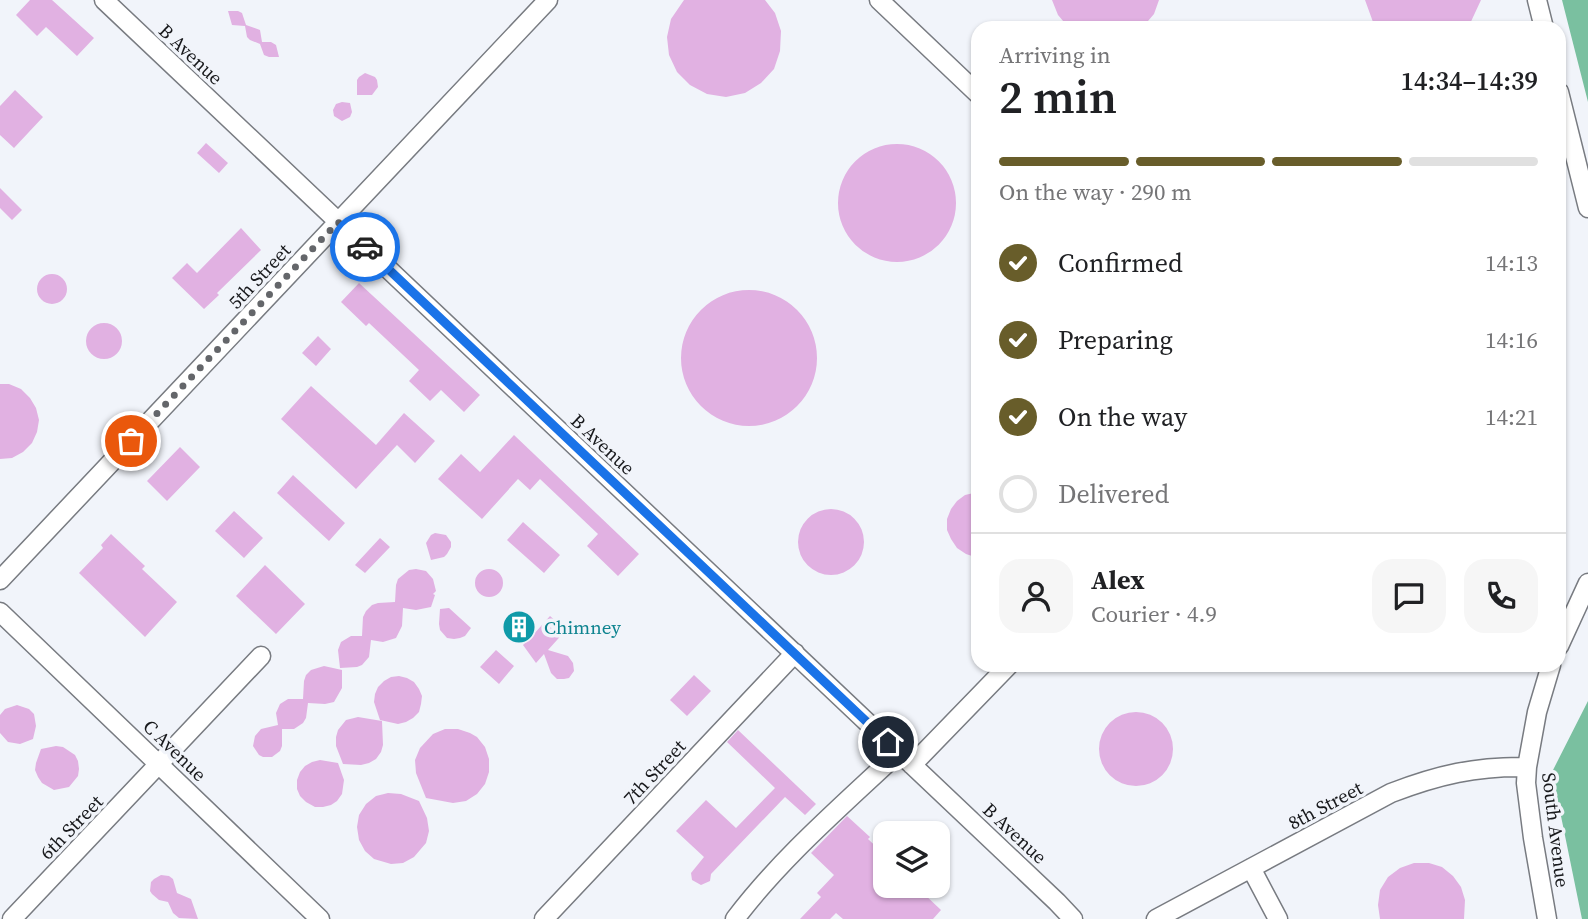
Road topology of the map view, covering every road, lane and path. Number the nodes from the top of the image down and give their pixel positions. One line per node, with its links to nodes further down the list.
1 (104, 0): 9 (lane, B Avenue)
2 (548, 0): 9 (lane, 5th Street)
3 (879, 0): 6 (lane)
4 (1537, 0): 5 (lane)
5 (1542, 21)
6 (971, 87)
7 (1566, 120): 8 (lane)
8 (1588, 208)
9 (338, 222): 10 (lane, 5th Street); 14 (lane, B Avenue)
10 (0, 580)
11 (1588, 583): 13 (lane)
12 (0, 612): 19 (lane, C Avenue)
13 (1566, 619)
14 (794, 653): 18 (lane, B Avenue); 25 (lane, 7th Street)
15 (261, 656): 19 (lane, 6th Street)
16 (1002, 672): 20 (lane)
17 (1550, 672): 21 (lane, South Avenue)
18 (898, 752): 20 (lane, B Avenue); 26 (lane)
19 (160, 764): 23 (lane, 6th Street); 24 (lane, C Avenue)
20 (912, 765): 27 (lane, B Avenue)
21 (1527, 767): 22 (lane, 8th Street); 30 (lane, South Avenue)
22 (1251, 868): 28 (lane, 8th Street); 29 (lane)
23 (12, 919)
24 (320, 919)
25 (544, 919)
26 (735, 919)
27 (1073, 919)
28 (1156, 919)
29 (1278, 919)
30 (1547, 919)

